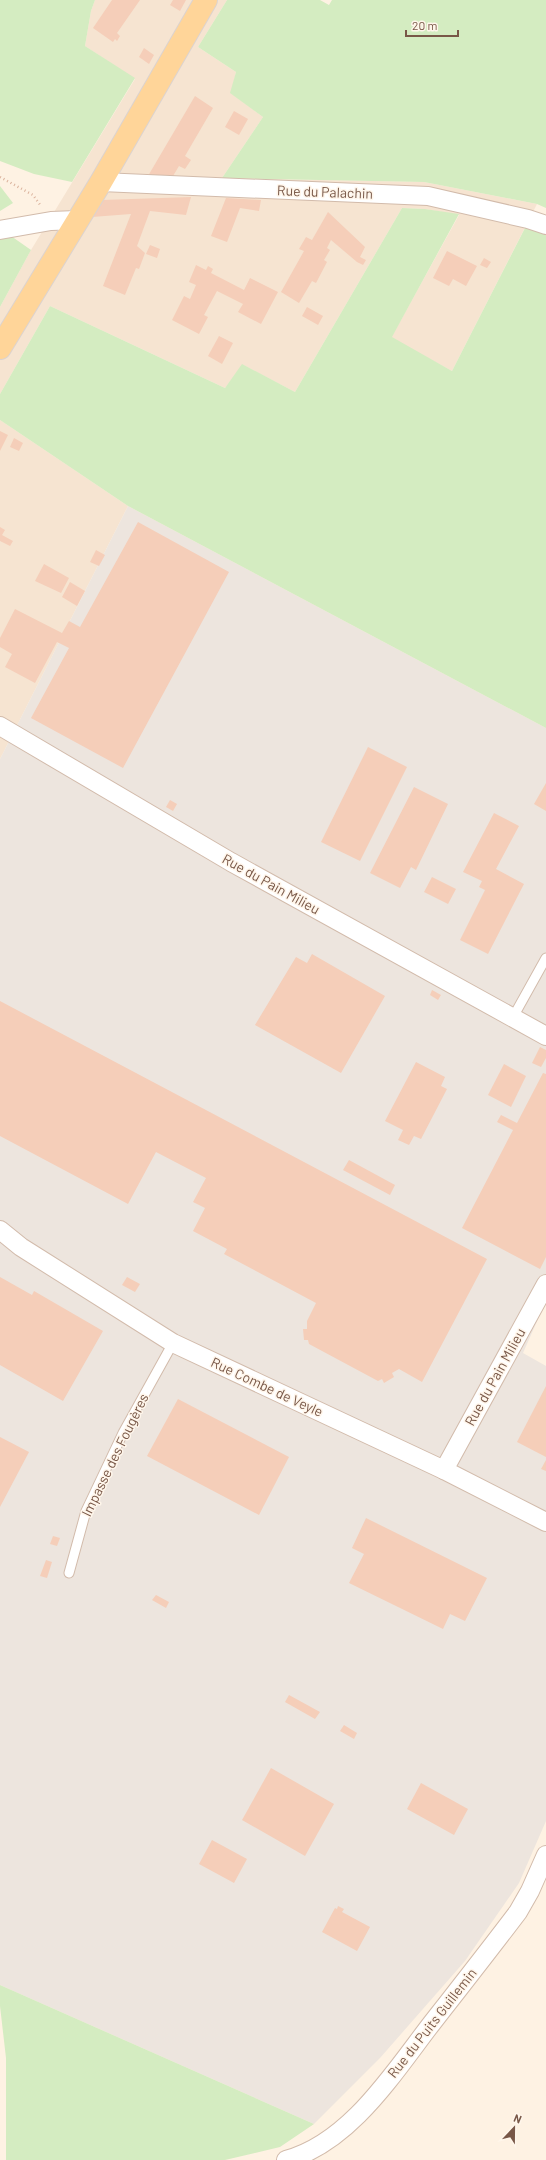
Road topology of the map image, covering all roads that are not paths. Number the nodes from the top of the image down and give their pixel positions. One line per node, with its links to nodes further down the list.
1 (206, 0): 2 (main road)
2 (100, 182): 3 (main road); 4 (street, Rue du Palachin)
3 (77, 220): 5 (street); 6 (main road)
4 (546, 225)
5 (0, 230)
6 (0, 348)
7 (0, 726): 9 (street, Rue du Pain Milieu)
8 (546, 958): 9 (lane)
9 (512, 1019): 10 (street, Rue du Pain Milieu)
10 (546, 1036)
11 (0, 1230): 13 (street, Rue Combe de Veyle)
12 (546, 1284): 14 (street, Rue du Pain Milieu)
13 (173, 1343): 14 (street, Rue Combe de Veyle); 16 (lane, Impasse des Fougères)
14 (444, 1470): 15 (street, Rue Combe de Veyle)
15 (546, 1522)
16 (69, 1573)
17 (546, 1855): 18 (street, Rue du Puits Guillemin)
18 (286, 2160)

